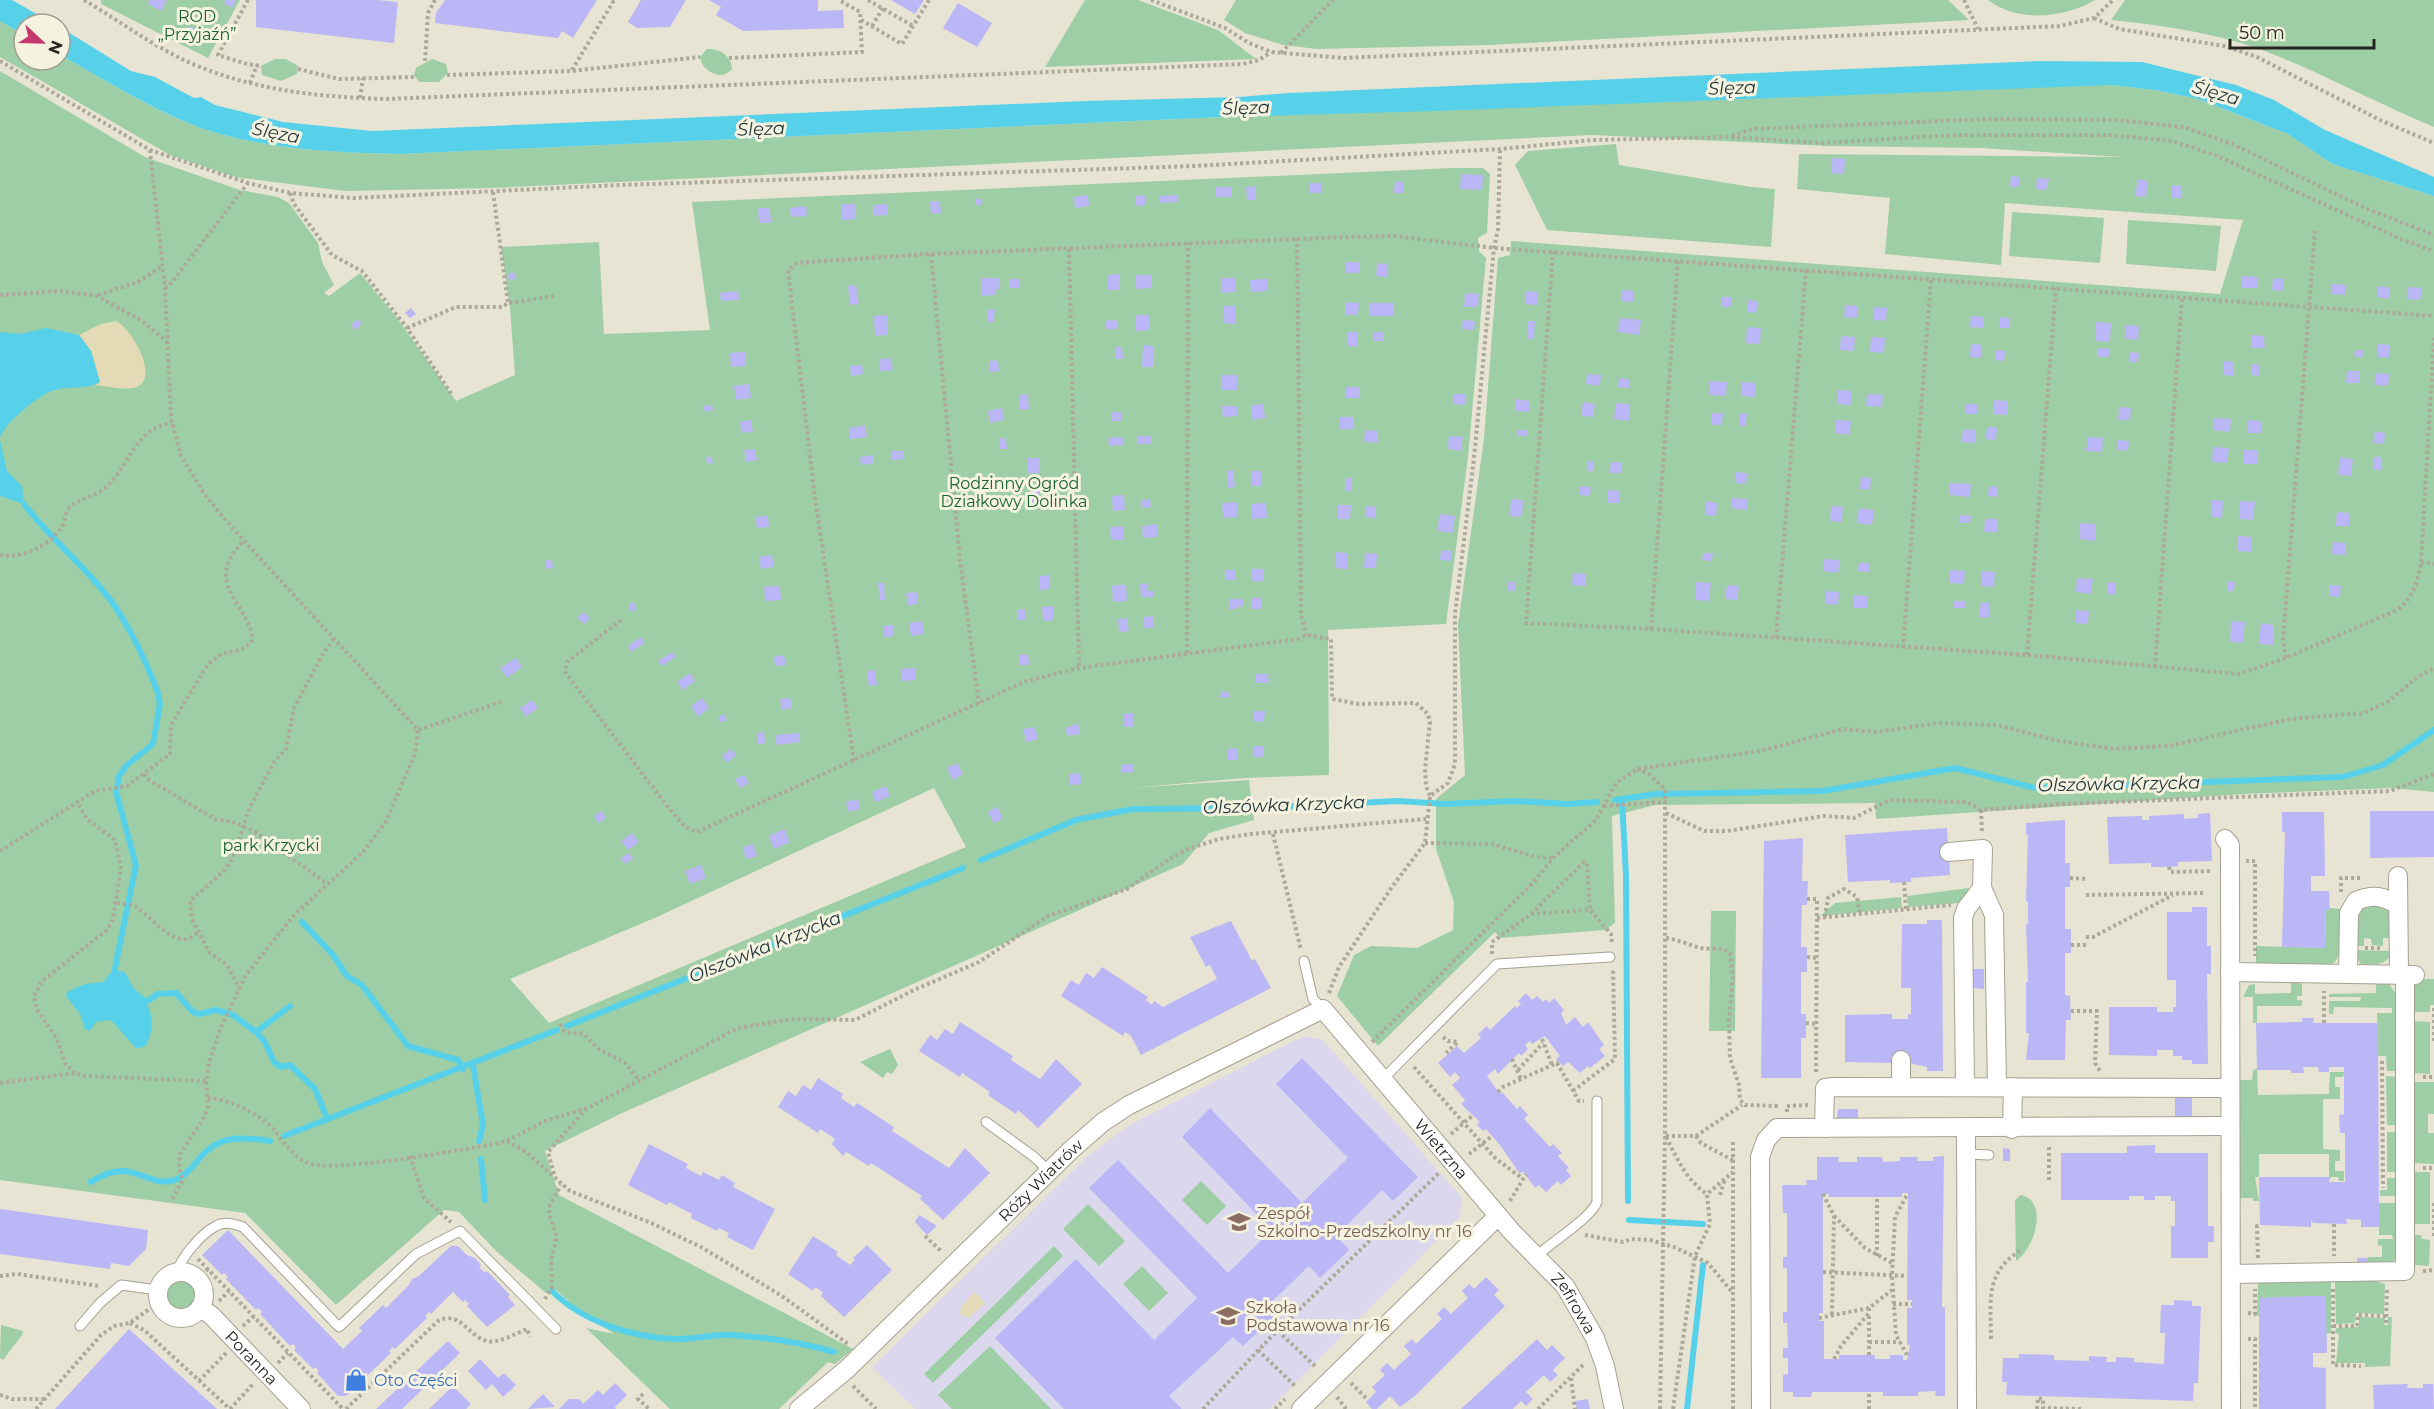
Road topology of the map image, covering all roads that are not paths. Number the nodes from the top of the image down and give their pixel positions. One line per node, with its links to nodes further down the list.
1 (2225, 839): 8 (street)
2 (1948, 852): 4 (street)
3 (2398, 876): 5 (street)
4 (1982, 888): 14 (street); 16 (street)
5 (2398, 905): 9 (street); 10 (street)
6 (1610, 957): 13 (lane)
7 (1304, 961): 11 (lane)
8 (2230, 972): 9 (street); 17 (street)
9 (2348, 973): 10 (street)
10 (2406, 975): 30 (street)
11 (1323, 1009): 13 (street, Wietrzna); 26 (street, Róży Wiatrów)
12 (1901, 1060): 15 (street)
13 (1382, 1080): 27 (street, Wietrzna)
14 (1965, 1086): 15 (street); 16 (street)
15 (1901, 1087): 21 (street)
16 (2005, 1087): 17 (street); 23 (street)
17 (2230, 1088): 20 (street)
18 (1597, 1101): 28 (lane)
19 (986, 1122): 26 (lane)
20 (2230, 1126): 23 (street); 30 (street)
21 (1824, 1128): 22 (street); 39 (street)
22 (1966, 1129): 23 (street); 24 (street)
23 (2012, 1129)
24 (1966, 1154): 25 (lane); 40 (street)
25 (1989, 1155)
26 (1049, 1171): 37 (street, Róży Wiatrów)
27 (1503, 1211): 28 (street, Zefirowa); 35 (street)
28 (1536, 1257): 38 (street, Zefirowa)
29 (177, 1273): 31 (street); 32 (street); 34 (lane)
30 (2231, 1274): 41 (street)
31 (159, 1297): 32 (street); 33 (lane)
32 (200, 1308): 36 (street, Poranna)
33 (80, 1326)
34 (556, 1329)
35 (1313, 1405)
36 (301, 1409)
37 (799, 1409)
38 (1614, 1409)
39 (1761, 1409)
40 (1967, 1409)
41 (2231, 1409)

